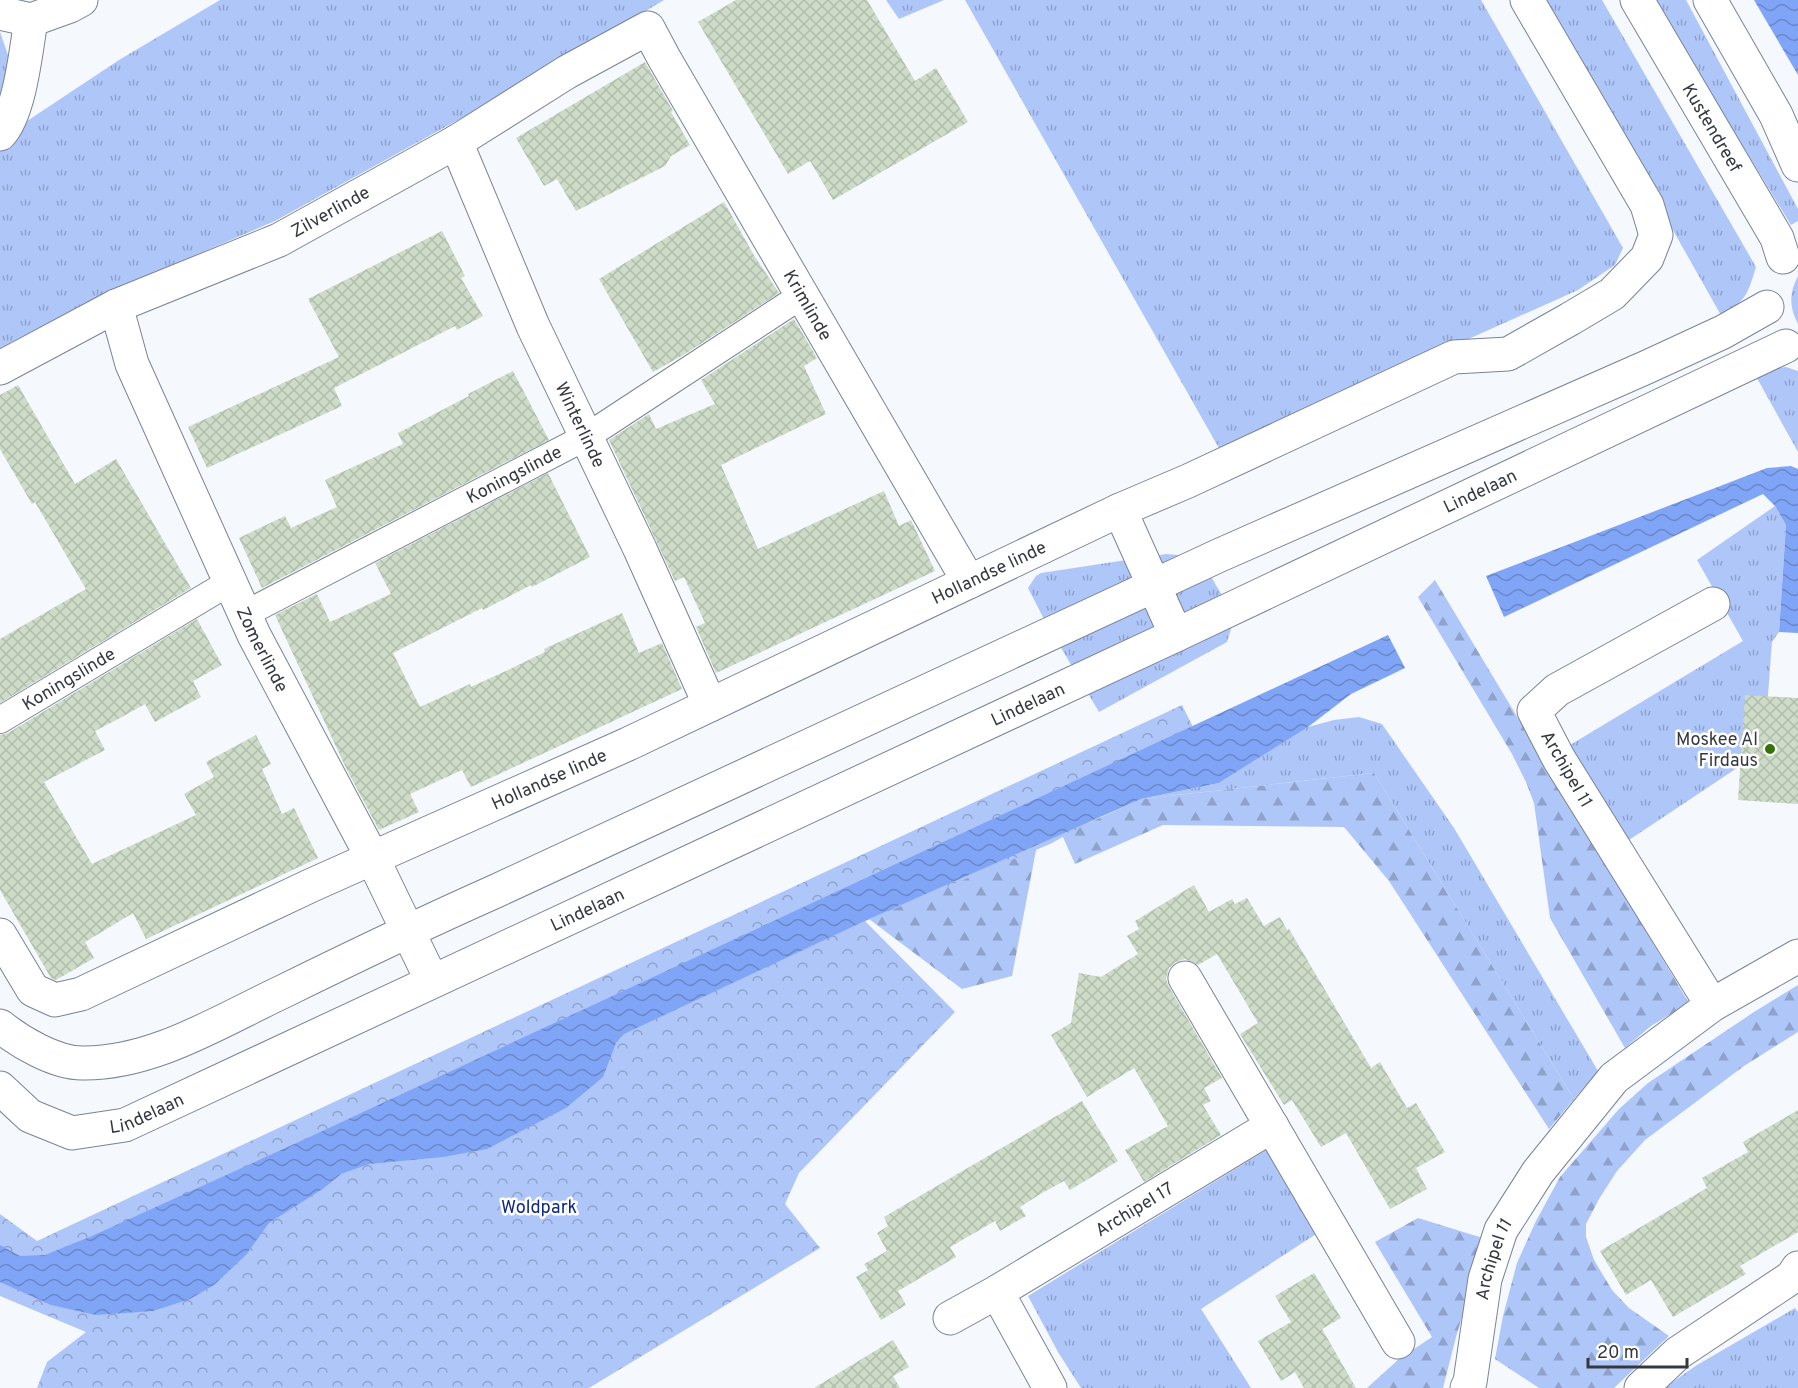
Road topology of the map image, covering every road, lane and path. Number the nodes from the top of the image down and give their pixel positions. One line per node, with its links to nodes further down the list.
1 (81, 0): 6 (street)
2 (1527, 0): 18 (street, Hollandse linde)
3 (1637, 0): 11 (street, Kustendreef)
4 (1710, 0): 10 (street)
5 (0, 13): 6 (street)
6 (31, 21): 8 (street)
7 (648, 28): 9 (street, Zilverlinde); 12 (street, Krimlinde)
8 (0, 134)
9 (456, 142): 13 (street, Zilverlinde); 17 (street, Winterlinde)
10 (1798, 165)
11 (1790, 251): 14 (street)
12 (801, 296): 17 (street, Koningslinde); 20 (street, Krimlinde)
13 (116, 306): 16 (street, Zilverlinde); 19 (street, Zomerlinde)
14 (1767, 308): 15 (street); 21 (street)
15 (1792, 351): 24 (street, Lindelaan)
16 (0, 368)
17 (586, 437): 23 (street, Koningslinde); 25 (street, Winterlinde)
18 (1120, 510): 20 (street, Hollandse linde); 21 (street)
19 (230, 582): 23 (street, Zomerlinde); 26 (street, Koningslinde)
20 (969, 582): 25 (street, Hollandse linde)
21 (1153, 585): 24 (street); 28 (street)
22 (1713, 604): 33 (street, Archipel 11)
23 (245, 614): 27 (street, Zomerlinde)
24 (1176, 635): 32 (street, Lindelaan)
25 (710, 705): 27 (street, Hollandse linde)
26 (0, 720)
27 (372, 857): 28 (street, Zomerlinde); 29 (street, Hollandse linde)
28 (407, 930): 32 (street, Zomerlinde); 34 (street)
29 (0, 935)
30 (1798, 956): 33 (street, Archipel 11)
31 (1185, 978): 36 (street)
32 (432, 981): 35 (street, Lindelaan)
33 (1712, 1005): 41 (street, Archipel 11)
34 (0, 1026)
35 (0, 1088)
36 (1272, 1126): 38 (street, Archipel 17); 40 (street)
37 (1796, 1277): 43 (street)
38 (997, 1292): 39 (street, Archipel 17); 42 (street)
39 (950, 1318)
40 (1398, 1342)
41 (1472, 1386)
42 (1050, 1388)
43 (1641, 1388)

